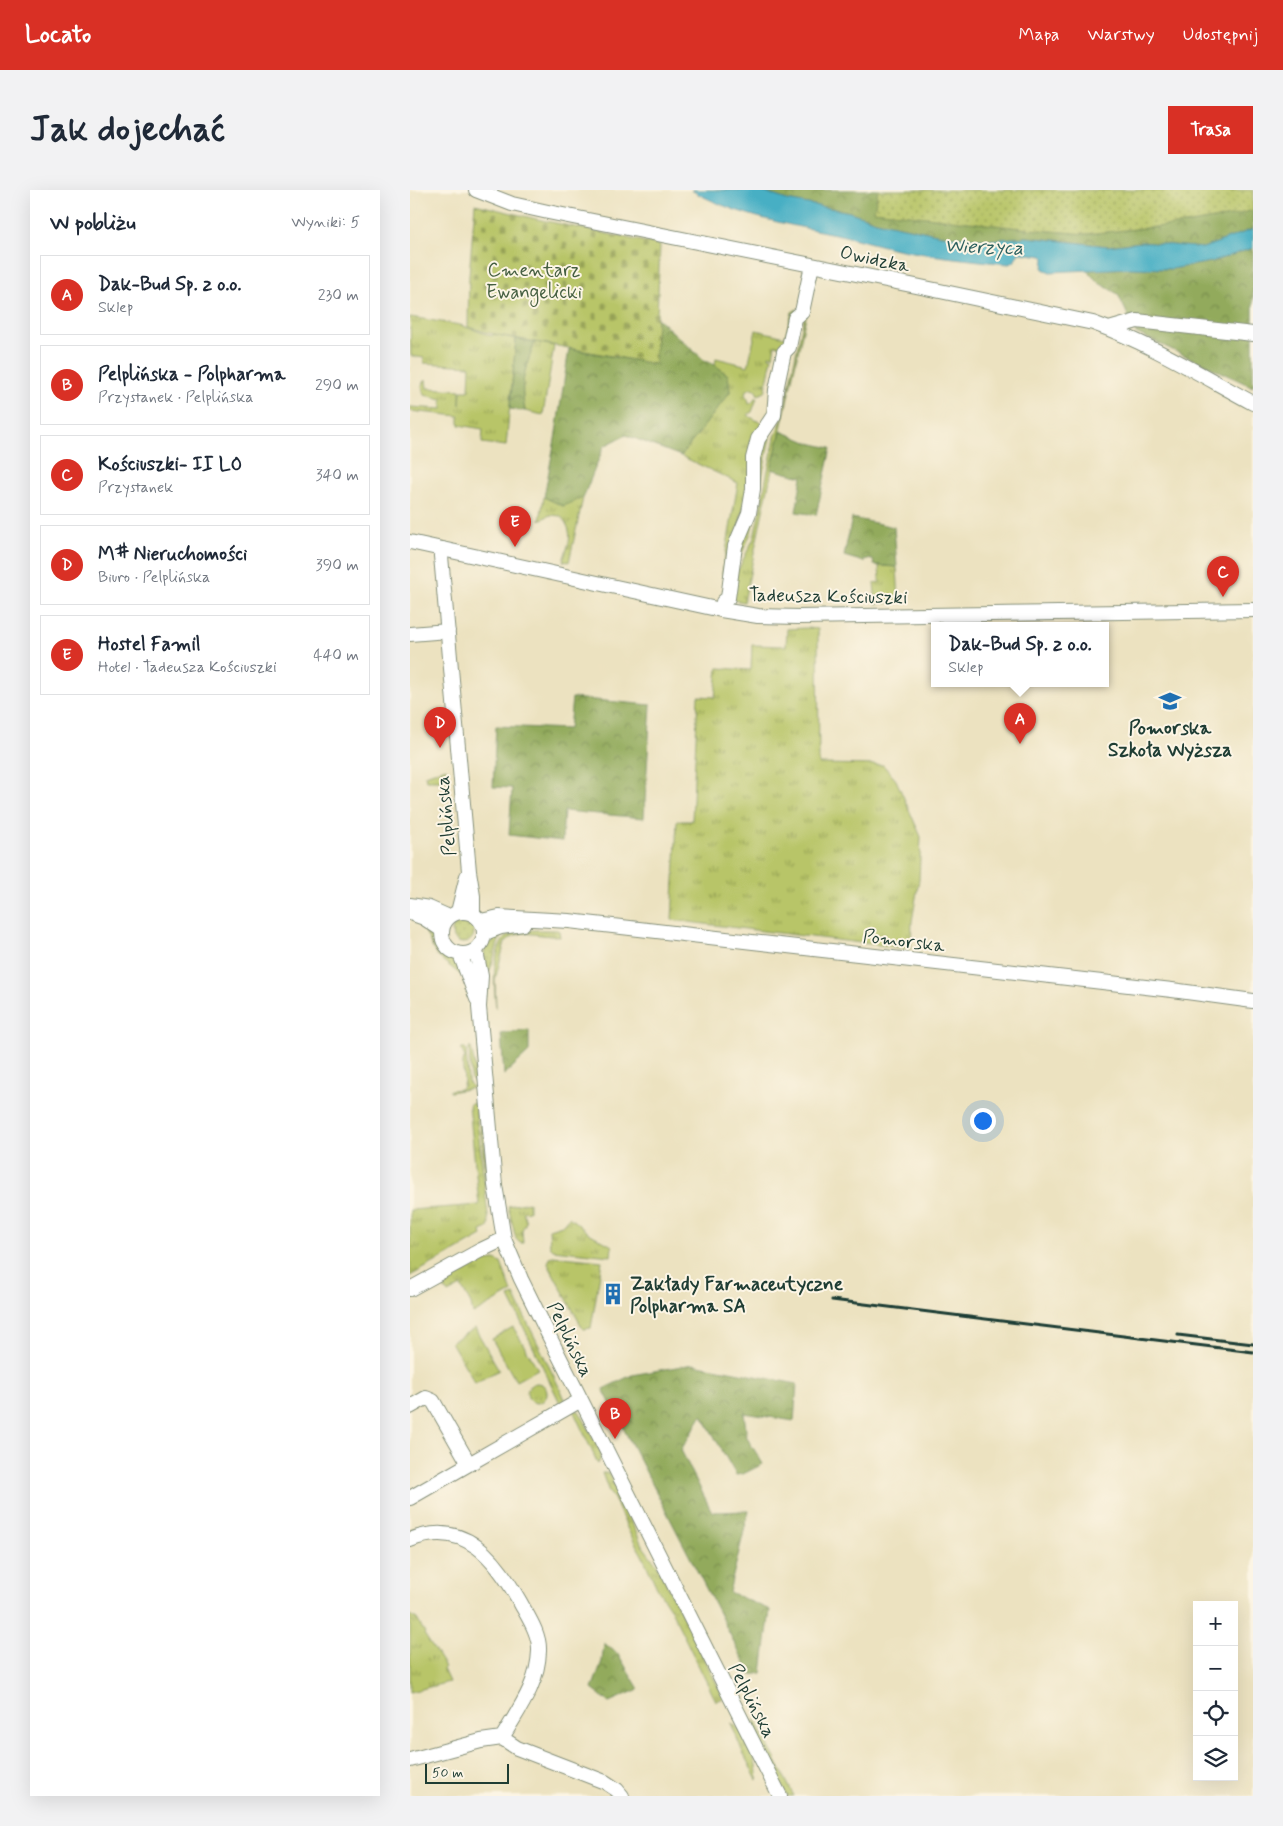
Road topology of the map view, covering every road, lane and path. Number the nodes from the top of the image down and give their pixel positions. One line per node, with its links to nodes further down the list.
1 (476, 190): 2 (street, Owidzka)
2 (812, 265): 3 (street, Owidzka); 8 (street)
3 (1109, 329): 4 (street); 5 (street, Owidzka)
4 (1253, 334)
5 (1253, 403)
6 (410, 542): 7 (street, Tadeusza Kościuszki)
7 (443, 549): 9 (street, Tadeusza Kościuszki); 10 (street, Pelplińska)
8 (723, 602)
9 (1253, 610)
10 (448, 631): 11 (street); 12 (street, Pelplińska)
11 (410, 634)
12 (469, 870): 15 (street, Pelplińska); 16 (street, Pelplińska)
13 (410, 905): 15 (street)
14 (410, 913): 15 (street)
15 (450, 920): 16 (street); 18 (street)
16 (480, 923): 17 (street); 19 (street, Pomorska)
17 (476, 950): 18 (street); 20 (street, Pelplińska)
18 (460, 954): 20 (street, Pelplińska)
19 (1253, 1001)
20 (479, 1007): 21 (street, Pelplińska)
21 (504, 1239): 22 (street); 23 (street, Pelplińska)
22 (410, 1289)
23 (581, 1400): 25 (street); 31 (street, Pelplińska)
24 (410, 1407): 25 (street)
25 (469, 1464): 26 (street)
26 (410, 1498)
27 (410, 1540): 28 (street)
28 (502, 1738): 29 (street); 30 (street)
29 (410, 1760)
30 (622, 1796)
31 (780, 1796)

